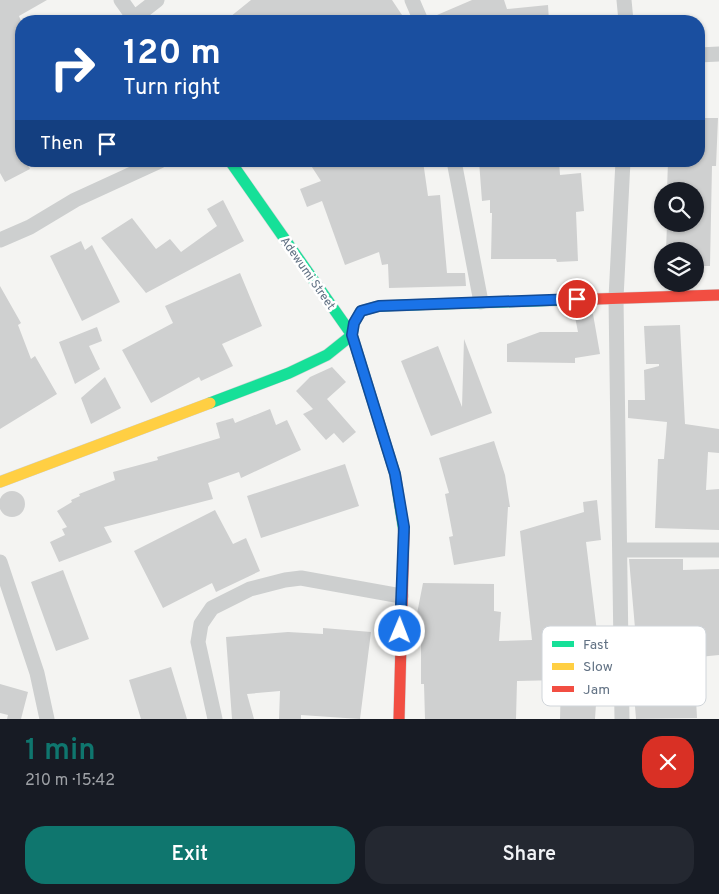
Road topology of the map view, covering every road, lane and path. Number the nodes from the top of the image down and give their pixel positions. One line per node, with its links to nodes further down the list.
1 (121, 0): 5 (street)
2 (156, 0): 6 (street)
3 (412, 0): 7 (street)
4 (624, 0): 8 (street)
5 (132, 15)
6 (139, 15)
7 (418, 15)
8 (625, 15)
9 (719, 54): 10 (street)
10 (705, 55)
11 (147, 167): 15 (street)
12 (234, 167): 19 (street, Adewumi Street)
13 (455, 167): 18 (street)
14 (623, 167): 17 (street)
15 (0, 240)
16 (719, 295): 17 (street)
17 (616, 298): 18 (street); 21 (street)
18 (481, 302): 19 (street)
19 (352, 335): 20 (street); 24 (street, Adewumi Street)
20 (0, 482)
21 (621, 550): 22 (street); 25 (street)
22 (719, 550)
23 (0, 562): 27 (street)
24 (401, 596): 28 (street); 29 (street, Adewumi Street)
25 (621, 626)
26 (622, 706): 30 (street)
27 (47, 719)
28 (215, 719)
29 (399, 719)
30 (622, 719)

